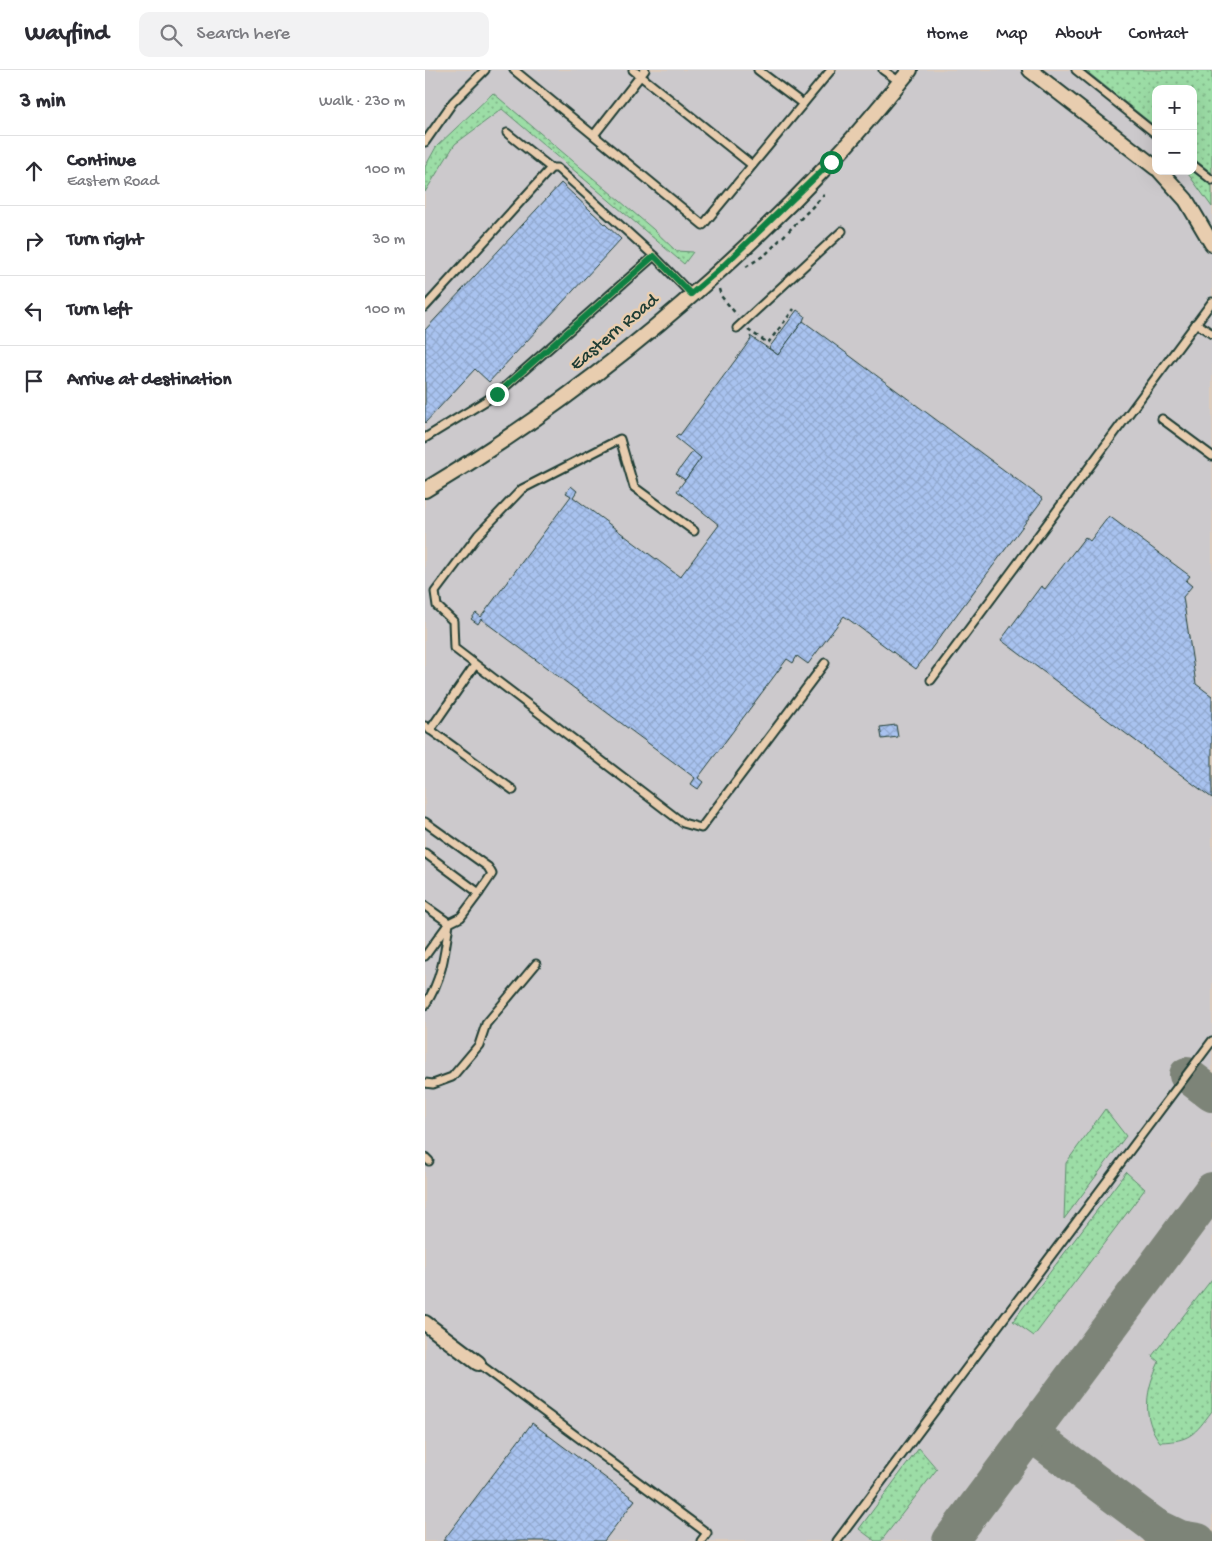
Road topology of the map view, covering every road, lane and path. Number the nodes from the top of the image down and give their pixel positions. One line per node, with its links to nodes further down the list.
1 (485, 70): 16 (lane)
2 (514, 70): 15 (lane)
3 (633, 70): 10 (lane)
4 (758, 70): 12 (lane)
5 (831, 70): 12 (lane)
6 (883, 70): 11 (lane)
7 (910, 70): 11 (street, Eastern Road)
8 (1030, 70): 18 (street)
9 (1076, 70): 13 (lane)
10 (642, 73): 15 (lane); 17 (lane)
11 (899, 82): 29 (street, Eastern Road)
12 (803, 104): 17 (lane)
13 (1152, 131)
14 (507, 133): 19 (lane)
15 (594, 136): 17 (lane)
16 (425, 142)
17 (753, 164)
18 (1152, 165)
19 (551, 168): 26 (lane); 31 (lane)
20 (1197, 168): 22 (lane)
21 (1164, 175): 25 (street)
22 (1212, 180)
23 (824, 195): 27 (path)
24 (842, 231): 35 (lane)
25 (1212, 244)
26 (654, 256): 29 (lane); 39 (lane)
27 (741, 270)
28 (725, 283): 33 (path)
29 (691, 294): 41 (street, Eastern Road)
30 (1212, 302): 34 (lane)
31 (425, 307)
32 (794, 309): 36 (path)
33 (740, 318)
34 (1196, 323): 37 (lane); 45 (lane)
35 (737, 328)
36 (748, 330)
37 (1212, 334)
38 (1162, 419): 40 (lane)
39 (425, 438)
40 (1212, 456)
41 (428, 488)
42 (694, 531): 44 (lane)
43 (825, 664): 44 (lane)
44 (475, 666): 46 (lane)
45 (931, 680)
46 (428, 728): 47 (lane)
47 (513, 790)
48 (425, 822): 50 (lane)
49 (425, 853): 50 (lane)
50 (479, 893): 52 (lane)
51 (425, 906): 52 (lane)
52 (449, 924): 53 (lane); 55 (lane)
53 (425, 956)
54 (536, 964): 57 (lane)
55 (425, 1005)
56 (1212, 1041): 61 (lane)
57 (425, 1083)
58 (425, 1323): 59 (street)
59 (478, 1363): 60 (lane)
60 (701, 1541)
61 (837, 1541)

